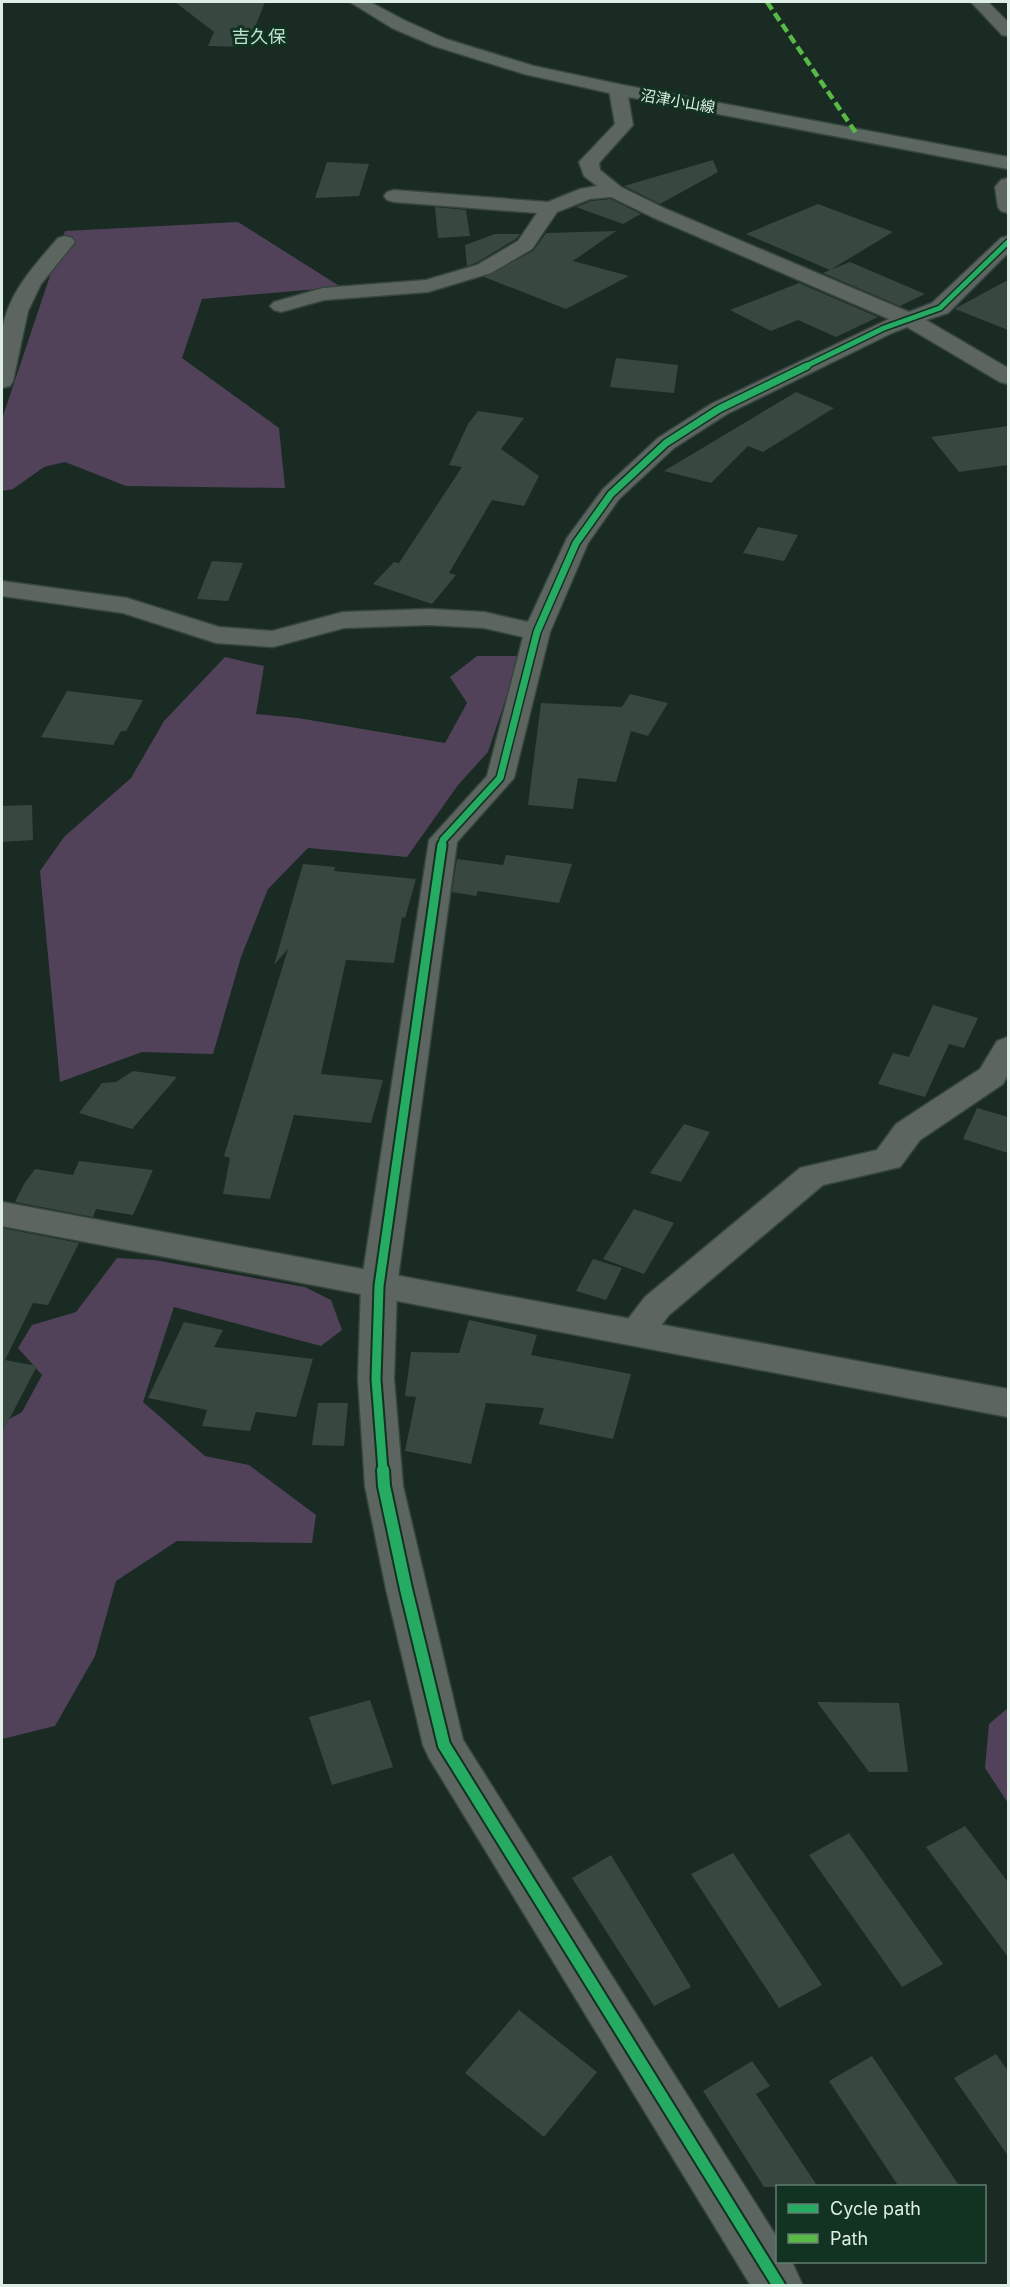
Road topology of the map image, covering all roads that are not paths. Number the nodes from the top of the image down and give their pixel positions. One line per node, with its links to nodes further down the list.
1 (358, 2): 4 (main road, 沼津小山線)
2 (979, 2): 3 (street)
3 (1008, 31)
4 (618, 90): 5 (main road, 沼津小山線); 7 (street)
5 (1008, 163)
6 (1008, 184): 9 (street)
7 (614, 192): 10 (street); 14 (street)
8 (394, 196): 10 (street)
9 (1008, 207)
10 (550, 208): 13 (street)
11 (65, 242): 16 (street)
12 (1008, 242): 14 (street)
13 (281, 306)
14 (908, 319): 15 (street); 18 (street)
15 (1008, 377)
16 (2, 381)
17 (2, 589): 18 (street)
18 (537, 632): 21 (street)
19 (1008, 1048): 22 (street)
20 (2, 1214): 21 (street)
21 (379, 1286): 22 (street); 24 (street)
22 (636, 1332): 23 (street)
23 (1008, 1403)
24 (779, 2286)

